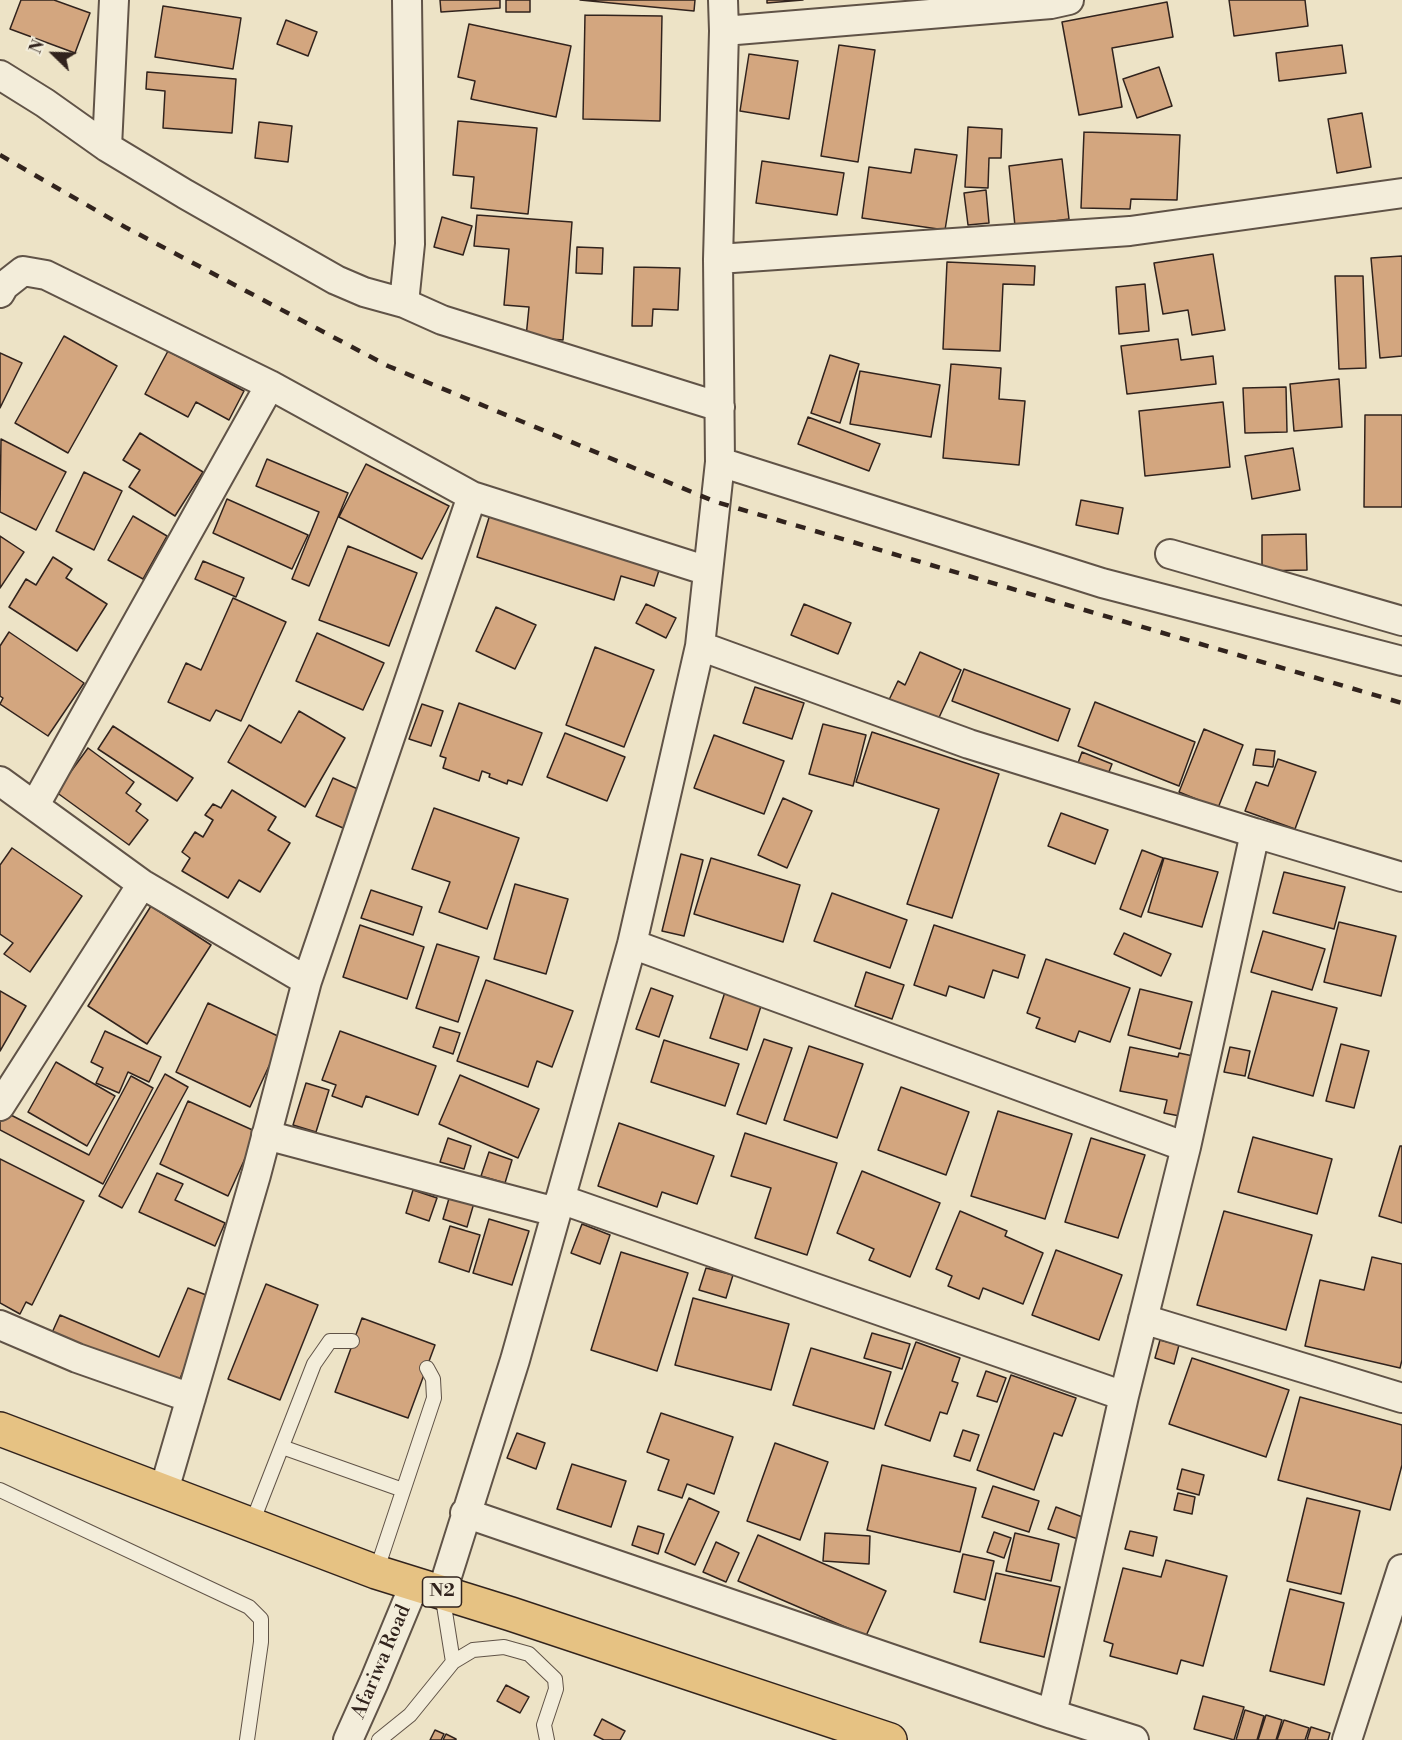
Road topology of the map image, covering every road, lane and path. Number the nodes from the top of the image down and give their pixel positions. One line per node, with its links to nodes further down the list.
1 (114, 0): 7 (street)
2 (407, 0): 11 (street)
3 (723, 0): 5 (street, Afariwa Road)
4 (1057, 1): 5 (street)
5 (724, 31): 9 (street, Afariwa Road)
6 (0, 75): 7 (street)
7 (107, 147): 11 (street)
8 (1402, 193): 9 (street)
9 (718, 259): 13 (street, Afariwa Road)
10 (1, 288): 12 (street)
11 (404, 303): 13 (street)
12 (270, 385): 15 (street); 22 (street)
13 (720, 407): 14 (street, Afariwa Road)
14 (720, 462): 17 (street, Afariwa Road); 20 (street)
15 (472, 496): 17 (street); 27 (street)
16 (1170, 554): 18 (street)
17 (708, 571): 19 (street, Afariwa Road)
18 (1402, 621)
19 (700, 646): 23 (street); 26 (street, Afariwa Road)
20 (1402, 661)
21 (0, 781): 22 (street)
22 (34, 805): 25 (street)
23 (1255, 833): 24 (street); 30 (street)
24 (1402, 877)
25 (142, 884): 27 (street); 28 (street)
26 (632, 944): 30 (street); 31 (street, Afariwa Road)
27 (307, 981): 29 (street)
28 (0, 1105)
29 (266, 1135): 31 (street); 37 (street)
30 (1186, 1147): 32 (street)
31 (558, 1206): 36 (street); 44 (street, Afariwa Road)
32 (1143, 1319): 36 (street); 38 (street)
33 (0, 1325): 37 (street)
34 (352, 1341): 40 (lane)
35 (427, 1368): 43 (lane)
36 (1124, 1396): 50 (street)
37 (191, 1398): 42 (street)
38 (1402, 1398)
39 (0, 1429): 42 (highway, N2)
40 (282, 1447): 43 (lane); 45 (lane)
41 (0, 1490): 52 (lane)
42 (164, 1490): 45 (highway, N2)
43 (403, 1490): 47 (lane)
44 (465, 1513): 48 (street, Afariwa Road); 50 (street)
45 (252, 1523): 47 (highway, N2)
46 (1402, 1569): 57 (street)
47 (376, 1572): 48 (highway, N2)
48 (428, 1588): 49 (lane); 53 (street, Afariwa Road); 55 (highway, N2)
49 (453, 1662): 51 (lane); 54 (lane)
50 (1052, 1714): 56 (street)
51 (545, 1739)
52 (247, 1740)
53 (348, 1740)
54 (379, 1740)
55 (891, 1740)
56 (1134, 1740)
57 (1347, 1740)

